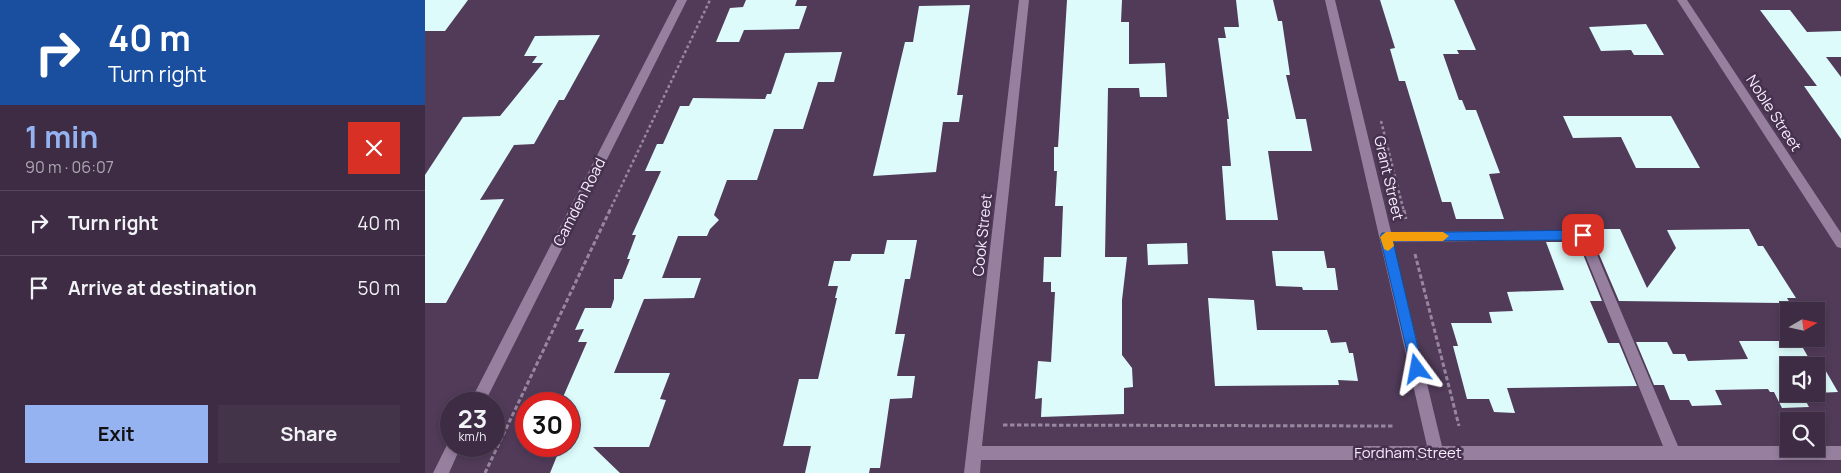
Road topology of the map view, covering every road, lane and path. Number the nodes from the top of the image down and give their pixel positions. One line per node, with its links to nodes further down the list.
1 (682, 0): 10 (street, Camden Road)
2 (710, 0): 20 (path)
3 (1024, 0): 14 (street, Cook Street)
4 (1331, 0): 7 (street, Grant Street)
5 (1683, 0): 9 (street, Noble Street)
6 (1379, 114): 8 (path)
7 (1386, 237): 8 (street); 15 (street, Grant Street)
8 (1411, 237): 13 (path); 16 (street)
9 (1841, 243)
10 (482, 392)
11 (1003, 425): 12 (path)
12 (1393, 426)
13 (1459, 426)
14 (975, 452): 15 (street, Fordham Street); 21 (street, Cook Street)
15 (1436, 452): 16 (street, Fordham Street)
16 (1673, 452): 17 (street, Fordham Street)
17 (1841, 452)
18 (449, 457): 19 (street)
19 (441, 473)
20 (485, 473)
21 (972, 473)

